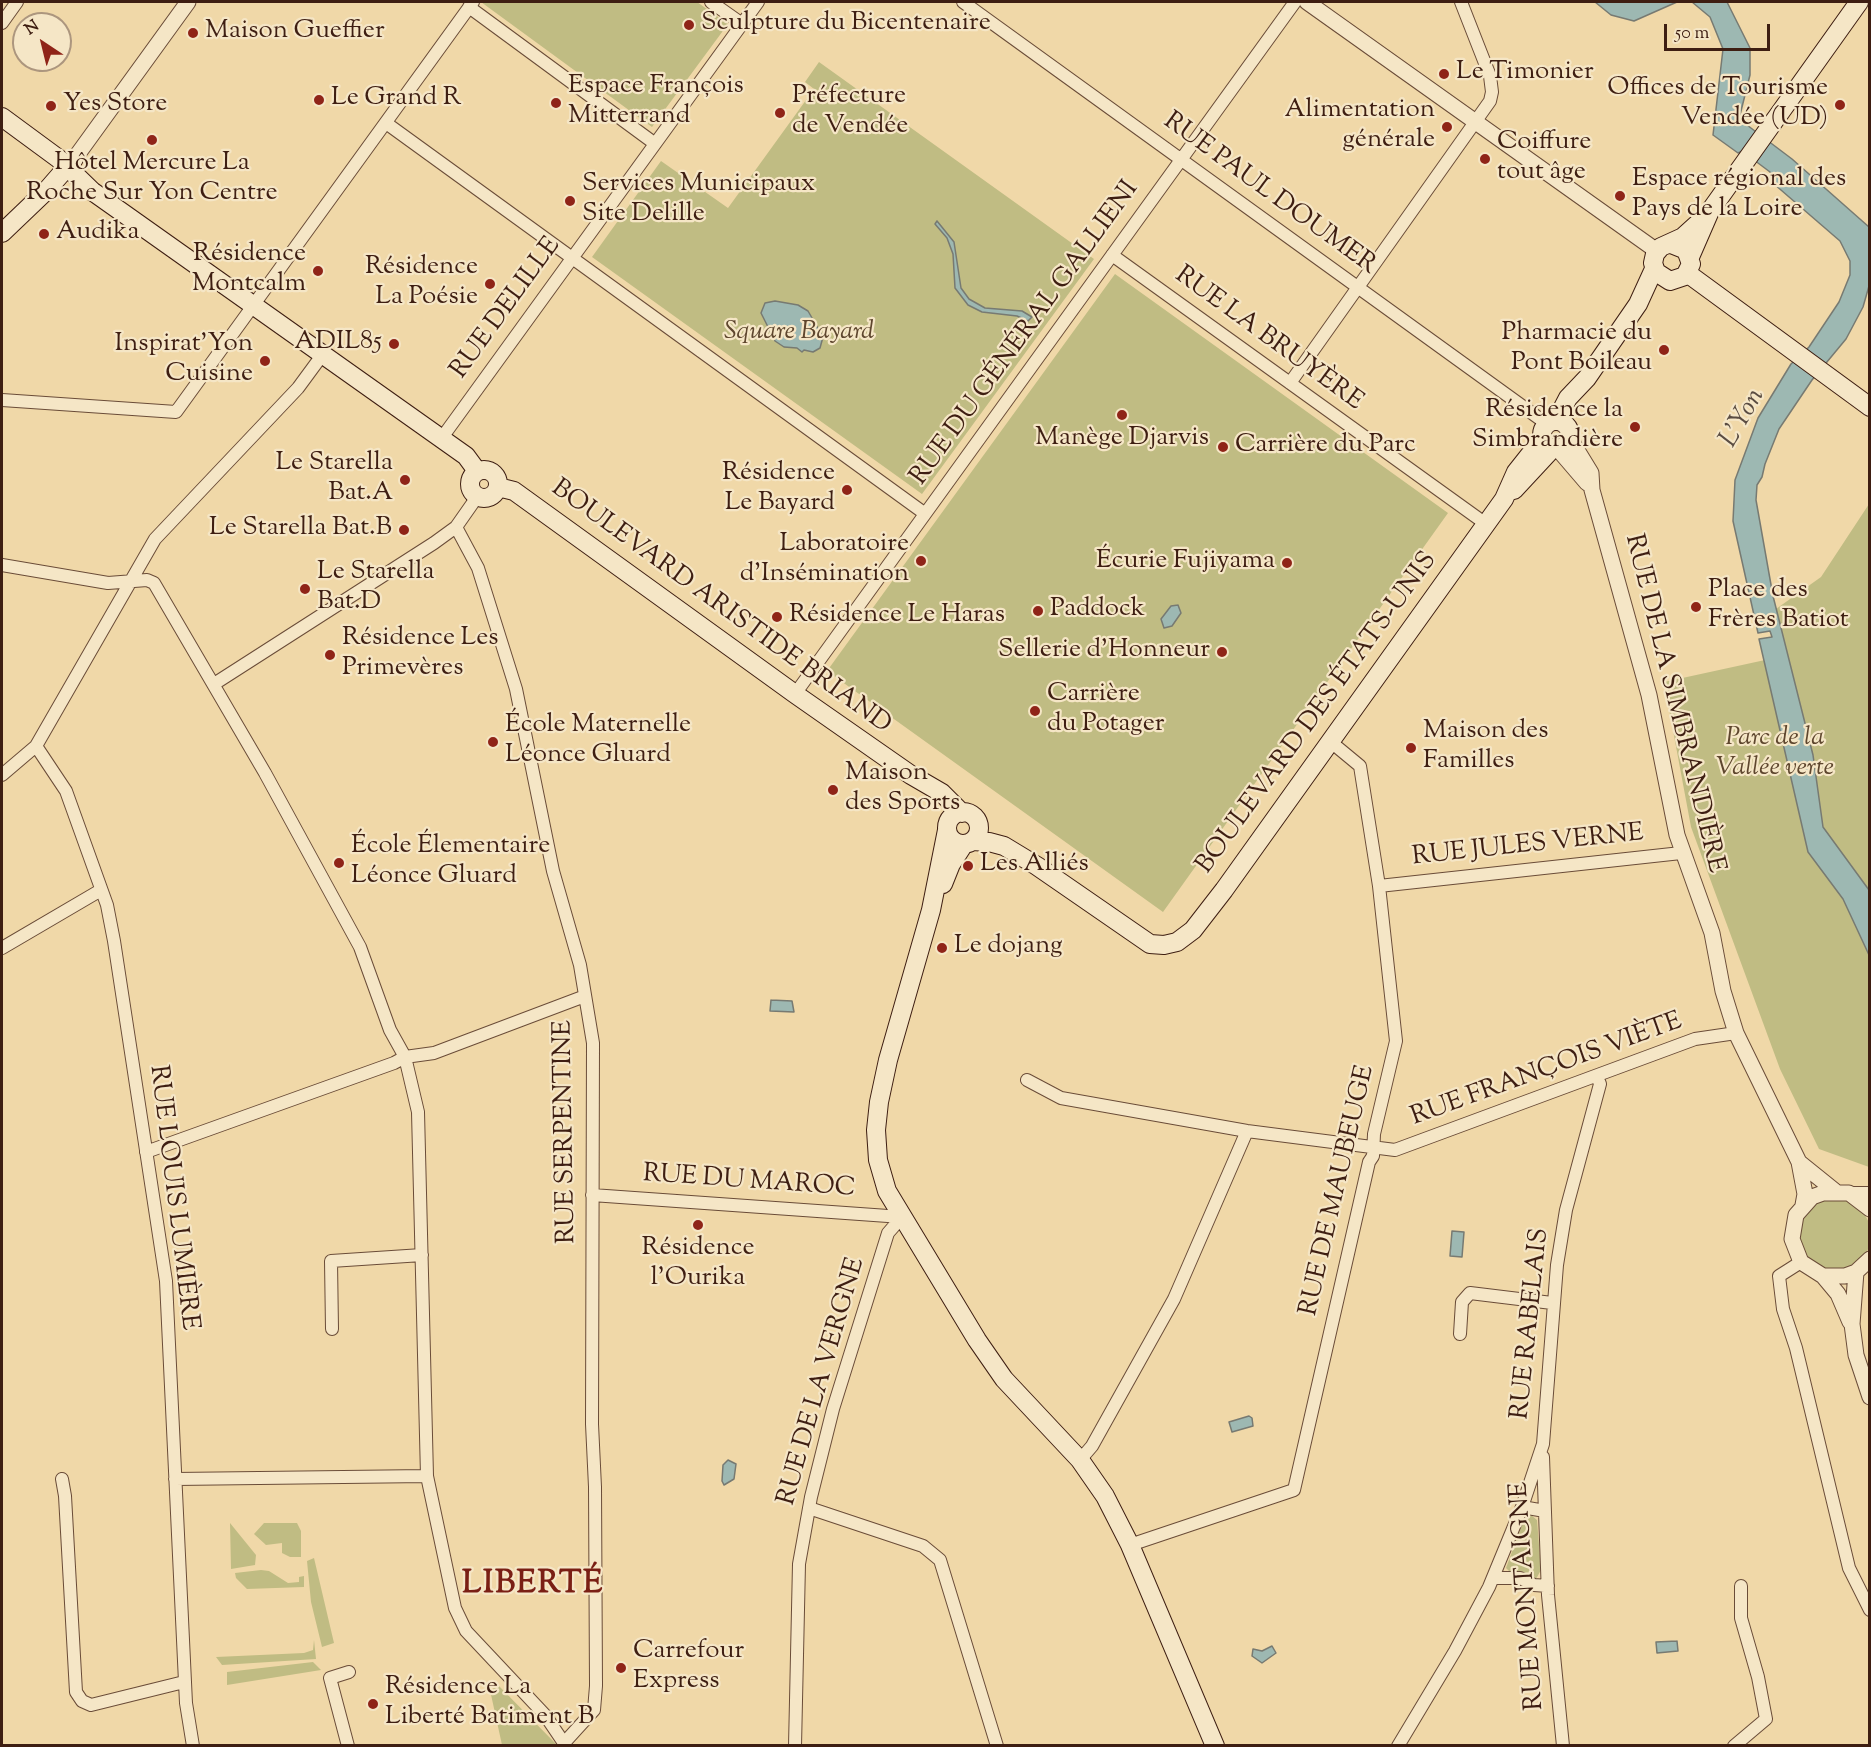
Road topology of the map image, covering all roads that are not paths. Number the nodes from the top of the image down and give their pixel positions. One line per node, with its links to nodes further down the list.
1 (17, 2): 11 (street)
2 (188, 2): 18 (street)
3 (711, 2): 12 (street)
4 (758, 2): 12 (street, RUE DELILLE)
5 (963, 2): 17 (street, RUE PAUL DOUMER)
6 (1295, 2): 17 (street, RUE DU GÉNÉRAL GALLIENI)
7 (1307, 2): 14 (street)
8 (1461, 2): 14 (street)
9 (1859, 2): 20 (main road, BOULEVARD DES ÉTATS-UNIS)
10 (471, 4): 15 (street); 16 (street)
11 (2, 23)
12 (742, 24): 16 (street, RUE DELILLE)
13 (2, 117): 18 (main road, BOULEVARD ARISTIDE BRIAND)
14 (1476, 122): 23 (street); 26 (street)
15 (386, 123): 24 (street); 27 (street)
16 (654, 143): 24 (street, RUE DELILLE)
17 (1181, 159): 22 (street, RUE DU GÉNÉRAL GALLIENI); 26 (street, RUE PAUL DOUMER)
18 (71, 162): 19 (main road, BOULEVARD ARISTIDE BRIAND); 21 (main road)
19 (84, 184): 21 (main road); 27 (main road, BOULEVARD ARISTIDE BRIAND)
20 (1710, 212): 23 (main road, BOULEVARD DES ÉTATS-UNIS); 25 (main road, BOULEVARD DES ÉTATS-UNIS)
21 (2, 235)
22 (1113, 255): 30 (street, RUE LA BRUYÈRE); 38 (street, RUE DU GÉNÉRAL GALLIENI)
23 (1661, 255): 25 (main road); 25 (main road); 28 (main road, BOULEVARD DES ÉTATS-UNIS)
24 (570, 258): 34 (street, RUE DELILLE); 38 (street)
25 (1683, 271): 28 (main road, BOULEVARD DES ÉTATS-UNIS); 32 (main road)
26 (1360, 287): 30 (street); 33 (street, RUE PAUL DOUMER)
27 (255, 305): 29 (main road, BOULEVARD ARISTIDE BRIAND); 31 (street)
28 (1618, 334): 33 (main road, BOULEVARD DES ÉTATS-UNIS)
29 (322, 354): 34 (main road, BOULEVARD ARISTIDE BRIAND); 42 (street)
30 (1290, 383): 39 (street, RUE LA BRUYÈRE)
31 (2, 400)
32 (1869, 407)
33 (1556, 435): 39 (main road, BOULEVARD DES ÉTATS-UNIS); 50 (street, RUE DE LA SIMBRANDIÈRE)
34 (441, 439): 35 (main road, BOULEVARD ARISTIDE BRIAND)
35 (477, 471): 36 (main road, BOULEVARD ARISTIDE BRIAND); 37 (main road)
36 (498, 487): 37 (main road); 44 (main road, BOULEVARD ARISTIDE BRIAND)
37 (477, 497): 40 (street)
38 (924, 513): 44 (street, RUE DU GÉNÉRAL GALLIENI)
39 (1486, 524): 45 (main road, BOULEVARD DES ÉTATS-UNIS)
40 (456, 527): 43 (street); 57 (street, RUE SERPENTINE)
41 (2, 565): 42 (street)
42 (129, 580): 43 (street); 46 (street)
43 (214, 684): 59 (street)
44 (795, 694): 48 (main road, BOULEVARD ARISTIDE BRIAND)
45 (1331, 742): 52 (street, RUE DE MAUBEUGE); 55 (main road, BOULEVARD DES ÉTATS-UNIS)
46 (36, 746): 47 (street); 53 (street, RUE LOUIS LUMIÈRE)
47 (2, 775)
48 (959, 821): 49 (main road, BOULEVARD ARISTIDE BRIAND); 49 (main road); 51 (main road, BOULEVARD ARISTIDE BRIAND); 54 (main road)
49 (968, 843): 51 (main road, BOULEVARD ARISTIDE BRIAND); 54 (main road)
50 (1681, 853): 52 (street, RUE JULES VERNE); 58 (street, RUE DE LA SIMBRANDIÈRE)
51 (1037, 866): 55 (main road, BOULEVARD ARISTIDE BRIAND)
52 (1379, 886): 63 (street, RUE DE MAUBEUGE)
53 (102, 890): 56 (street); 64 (street, RUE LOUIS LUMIÈRE)
54 (931, 910): 71 (main road)
55 (1164, 945)
56 (2, 948)
57 (585, 996): 59 (street); 68 (street, RUE SERPENTINE)
58 (1736, 1033): 60 (street, RUE FRANÇOIS VIÈTE); 65 (street, RUE DE LA SIMBRANDIÈRE)
59 (405, 1057): 64 (street); 72 (street)
60 (1597, 1076): 63 (street, RUE FRANÇOIS VIÈTE); 77 (street, RUE RABELAIS)
61 (1027, 1080): 62 (street, RUE FRANÇOIS VIÈTE)
62 (1247, 1131): 63 (street, RUE FRANÇOIS VIÈTE); 83 (street)
63 (1373, 1148): 90 (street, RUE DE MAUBEUGE)
64 (146, 1152): 86 (street, RUE LOUIS LUMIÈRE)
65 (1799, 1162): 66 (street, RUE DE LA SIMBRANDIÈRE); 69 (street, RUE DE LA SIMBRANDIÈRE)
66 (1842, 1192): 67 (street); 69 (street); 70 (street, RUE DE LA SIMBRANDIÈRE)
67 (1869, 1192)
68 (592, 1195): 71 (street, RUE DU MAROC); 97 (street, RUE SERPENTINE)
69 (1803, 1205): 74 (street)
70 (1869, 1209)
71 (902, 1217): 83 (main road); 88 (street, RUE DE LA VERGNE)
72 (422, 1255): 79 (street); 84 (street)
73 (1869, 1259): 75 (street)
74 (1801, 1262): 76 (street); 94 (street)
75 (1856, 1272): 76 (street); 78 (street)
76 (1823, 1276): 78 (street)
77 (1552, 1304): 80 (street); 82 (street, RUE RABELAIS)
78 (1852, 1324): 81 (street)
79 (332, 1329)
80 (1460, 1334)
81 (1869, 1397)
82 (1543, 1444): 87 (street, RUE RABELAIS); 89 (street, RUE MONTAIGNE)
83 (1080, 1460): 90 (main road)
84 (427, 1476): 86 (street); 97 (street)
85 (62, 1479): 96 (street)
86 (175, 1479): 96 (street, RUE LOUIS LUMIÈRE)
87 (1522, 1507): 89 (street); 91 (street, RUE RABELAIS)
88 (809, 1508): 100 (street, RUE DE LA VERGNE); 101 (street)
89 (1545, 1511): 92 (street, RUE MONTAIGNE)
90 (1130, 1545): 102 (main road)
91 (1494, 1578): 92 (street); 103 (street, RUE RABELAIS)
92 (1548, 1586): 104 (street, RUE MONTAIGNE)
93 (1741, 1587): 105 (street)
94 (1869, 1610)
95 (349, 1672): 99 (street)
96 (184, 1682): 98 (street, RUE LOUIS LUMIÈRE)
97 (565, 1744)
98 (193, 1746)
99 (348, 1746)
100 (795, 1746)
101 (996, 1746)
102 (1215, 1746)
103 (1398, 1746)
104 (1563, 1746)
105 (1734, 1746)

